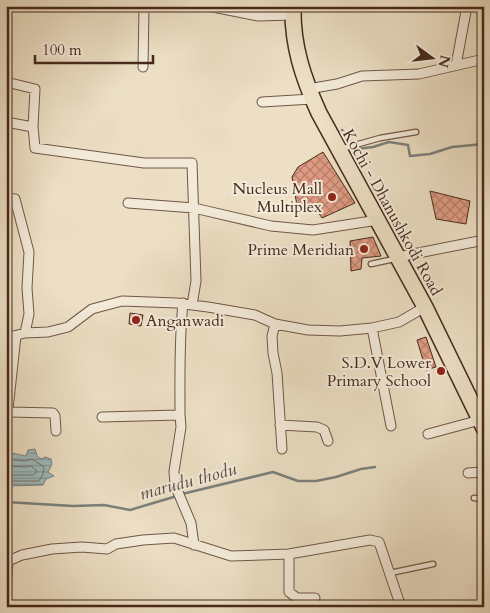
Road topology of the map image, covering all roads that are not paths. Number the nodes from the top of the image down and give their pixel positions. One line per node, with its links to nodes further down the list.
1 (144, 6): 7 (street)
2 (208, 6): 4 (street)
3 (467, 6): 6 (street)
4 (293, 11): 9 (highway, Kochi - Dhanushkodi Road)
5 (484, 59): 6 (street)
6 (456, 65): 9 (street)
7 (143, 66)
8 (6, 82): 12 (street)
9 (310, 94): 10 (street); 14 (highway, Kochi - Dhanushkodi Road)
10 (262, 102)
11 (6, 122): 12 (street)
12 (33, 127): 17 (street)
13 (416, 132): 14 (lane)
14 (343, 148): 18 (highway, Kochi - Dhanushkodi Road)
15 (6, 198): 26 (street)
16 (128, 203): 17 (street)
17 (194, 208): 18 (street); 22 (street)
18 (378, 220): 20 (highway, Kochi - Dhanushkodi Road)
19 (484, 240): 20 (street)
20 (398, 258): 21 (lane); 23 (highway, Kochi - Dhanushkodi Road)
21 (371, 264)
22 (188, 304): 24 (street); 26 (street); 28 (street)
23 (425, 307): 25 (street); 30 (highway, Kochi - Dhanushkodi Road)
24 (275, 324): 25 (street); 31 (street)
25 (372, 328): 32 (street)
26 (25, 333): 27 (street)
27 (11, 337): 33 (street)
28 (180, 415): 29 (street); 41 (street)
29 (102, 417)
30 (482, 424): 34 (street)
31 (280, 425): 35 (street); 36 (street)
32 (391, 426)
33 (56, 431)
34 (428, 434)
35 (328, 441)
36 (282, 449)
37 (484, 472): 38 (street)
38 (468, 473)
39 (474, 498): 40 (lane)
40 (484, 498)
41 (194, 546): 42 (street); 43 (street)
42 (289, 554): 45 (street); 46 (street)
43 (8, 561): 47 (lane)
44 (433, 564): 45 (lane)
45 (389, 573): 48 (street)
46 (315, 598)
47 (8, 599)
48 (401, 607)

